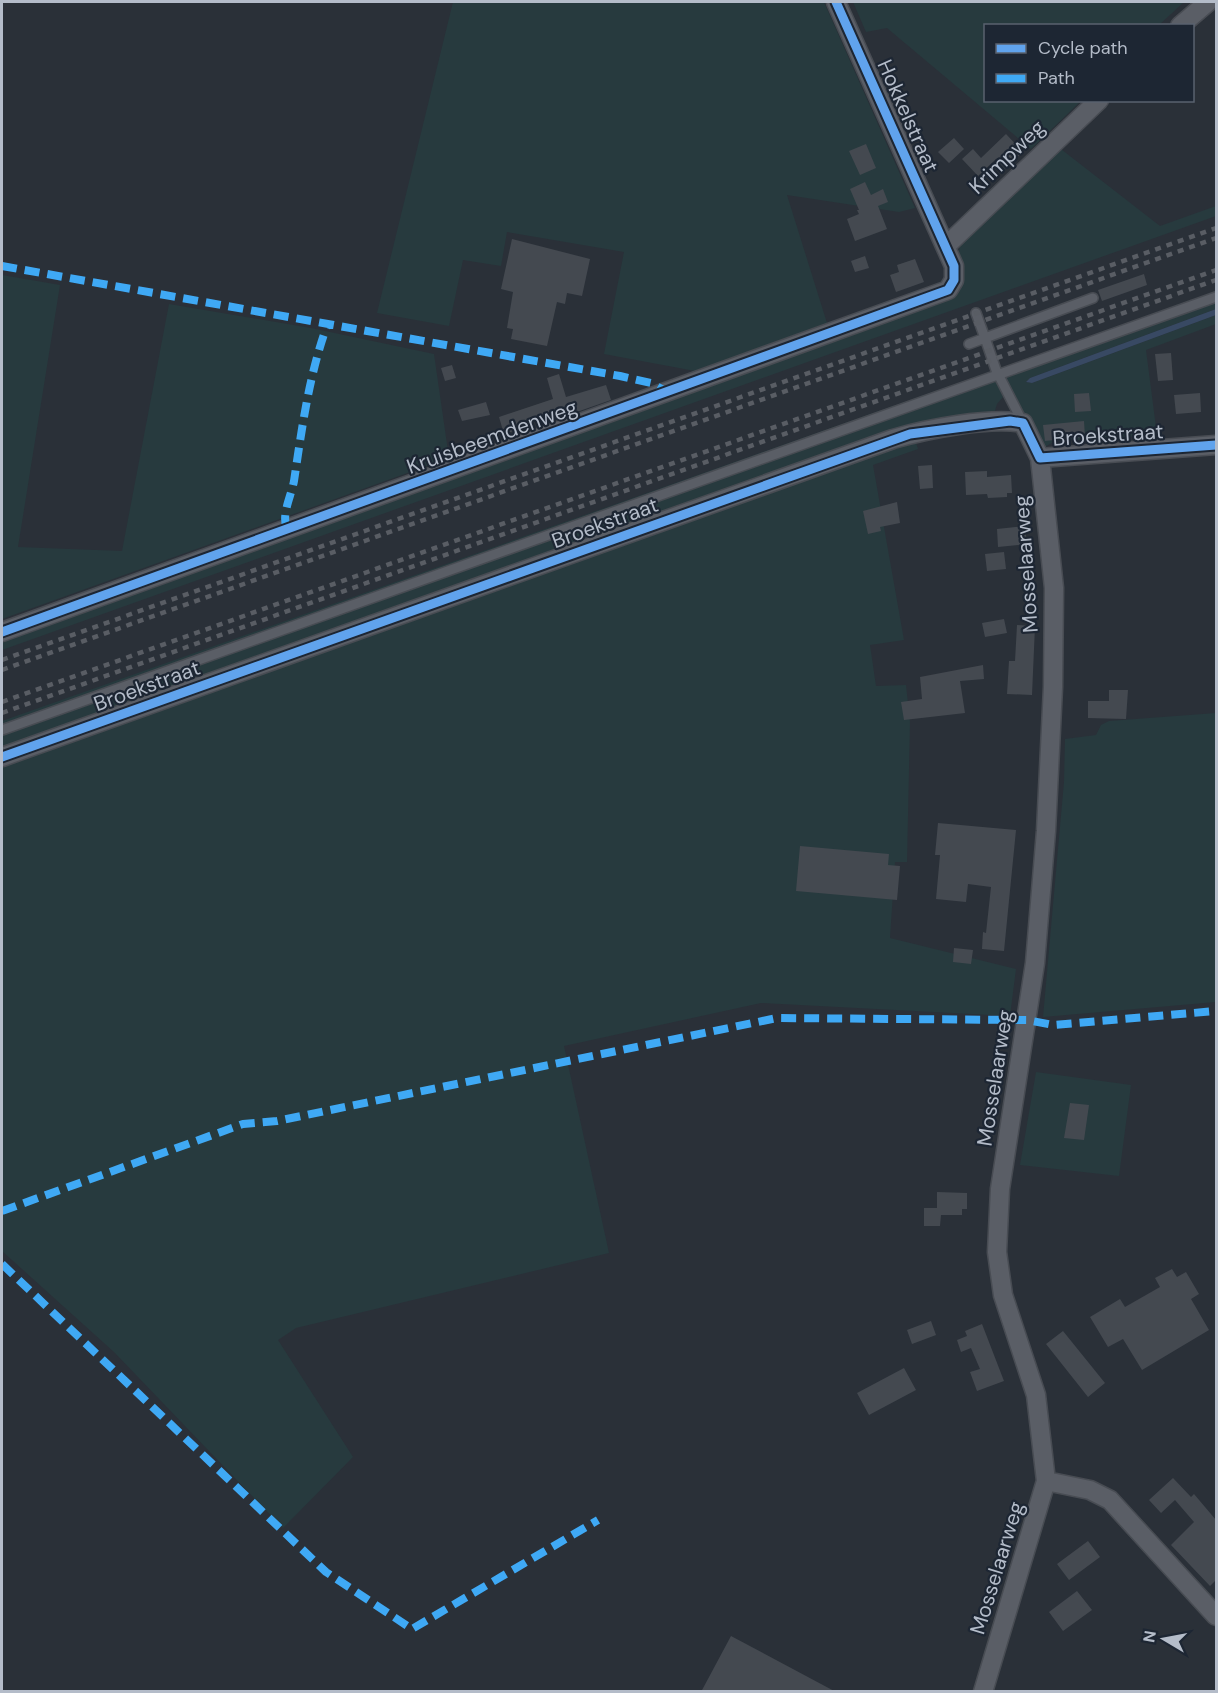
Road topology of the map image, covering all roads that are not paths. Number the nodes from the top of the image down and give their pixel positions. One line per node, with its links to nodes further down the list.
1 (836, 2): 5 (street, Hokkelstraat)
2 (1208, 2): 3 (street)
3 (1182, 24)
4 (1097, 102): 5 (street, Krimpweg)
5 (946, 246): 15 (street, Kruisbeemdenweg)
6 (1216, 297): 11 (lane)
7 (1093, 298): 9 (lane)
8 (976, 313): 9 (lane)
9 (985, 338): 10 (lane); 11 (lane)
10 (969, 344)
11 (999, 375): 12 (lane); 16 (lane)
12 (1023, 423): 14 (street, Broekstraat); 17 (street, Broekstraat)
13 (1216, 445): 14 (street, Broekstraat)
14 (1040, 458): 18 (street, Mosselaarweg)
15 (2, 632)
16 (2, 730)
17 (2, 758)
18 (1046, 1481): 19 (street); 20 (street, Mosselaarweg)
19 (1216, 1616)
20 (983, 1692)

